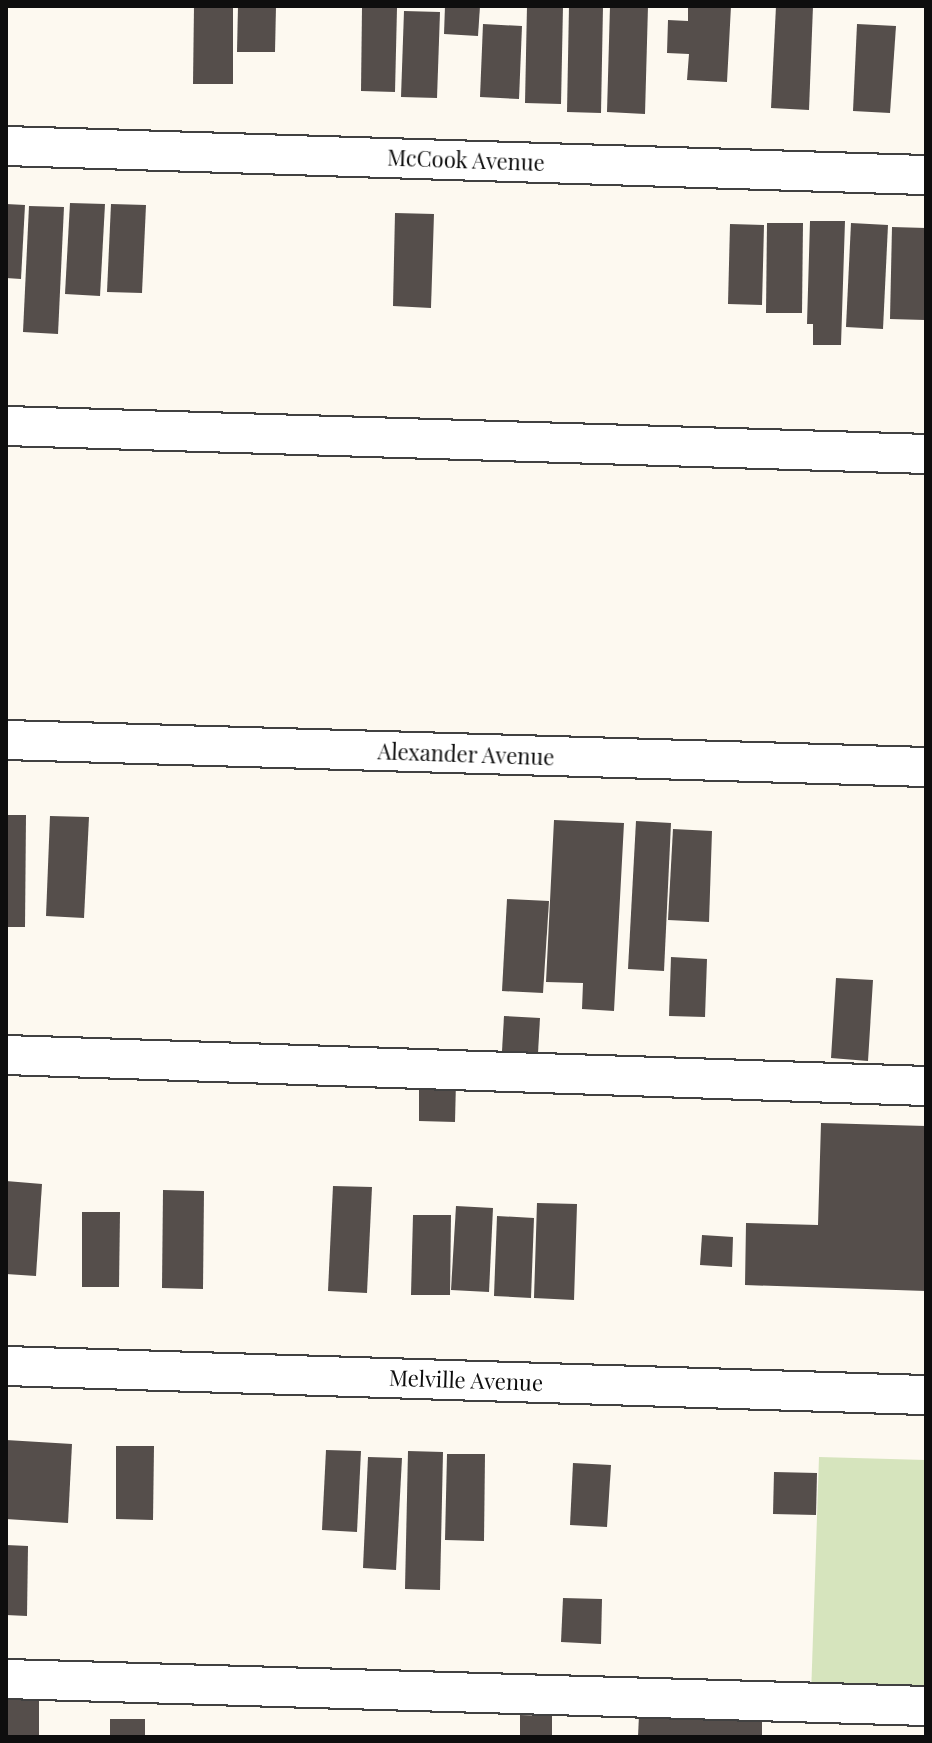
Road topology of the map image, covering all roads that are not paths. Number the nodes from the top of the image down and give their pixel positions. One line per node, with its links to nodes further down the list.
1 (6, 146): 2 (street, McCook Avenue)
2 (926, 175)
3 (6, 426): 4 (street)
4 (926, 454)
5 (6, 740): 6 (street, Alexander Avenue)
6 (926, 767)
7 (6, 1055): 8 (street)
8 (926, 1086)
9 (6, 1366): 10 (street, Melville Avenue)
10 (926, 1395)
11 (6, 1679): 12 (street)
12 (926, 1706)

